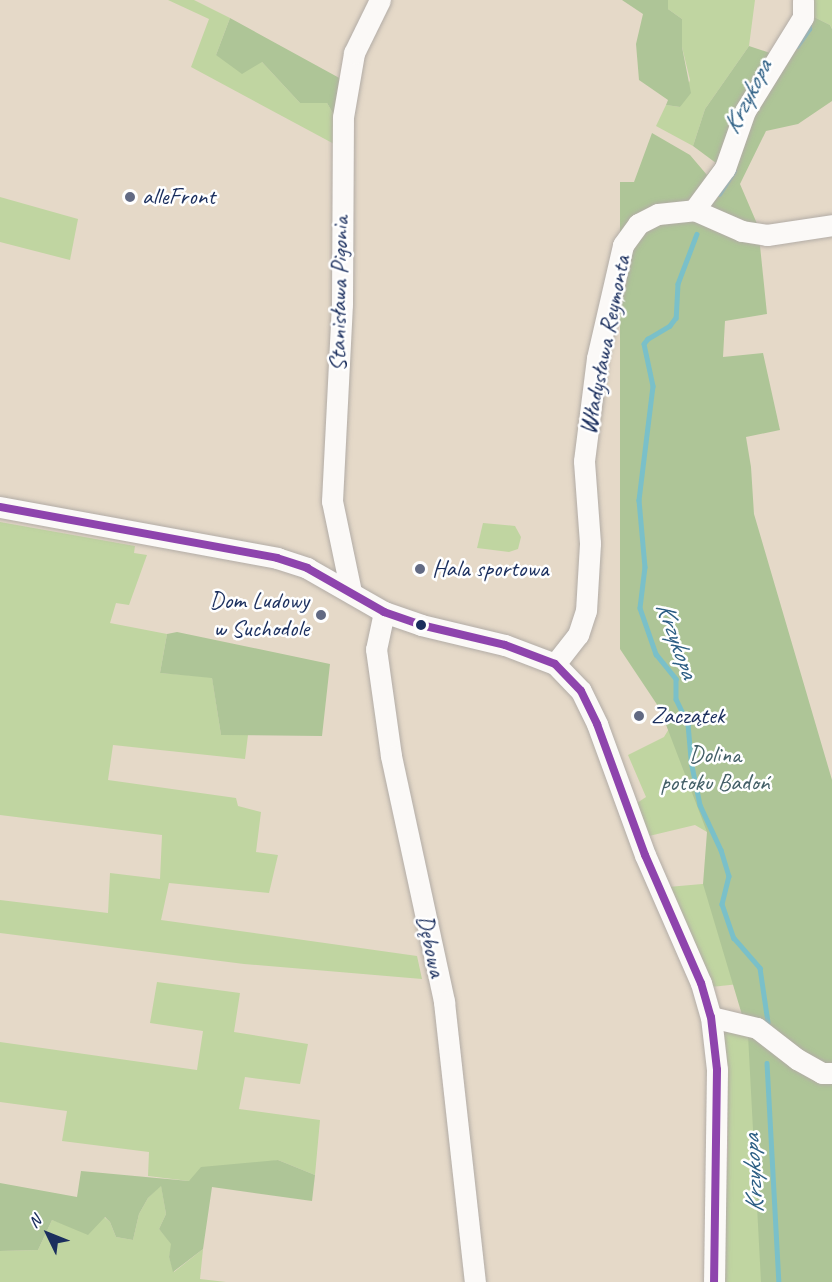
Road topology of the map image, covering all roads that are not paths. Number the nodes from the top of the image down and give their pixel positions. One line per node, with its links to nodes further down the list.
1 (380, 0): 6 (street, Stanisława Pigonia)
2 (803, 0): 3 (street)
3 (694, 210): 4 (street, Władysława Reymonta); 8 (street, Władysława Reymonta)
4 (832, 225)
5 (0, 507): 6 (street)
6 (351, 592): 7 (street)
7 (384, 612): 8 (street); 11 (street, Dębowa)
8 (555, 664): 9 (street)
9 (711, 1017): 10 (street); 12 (street)
10 (832, 1073)
11 (475, 1282)
12 (714, 1282)

